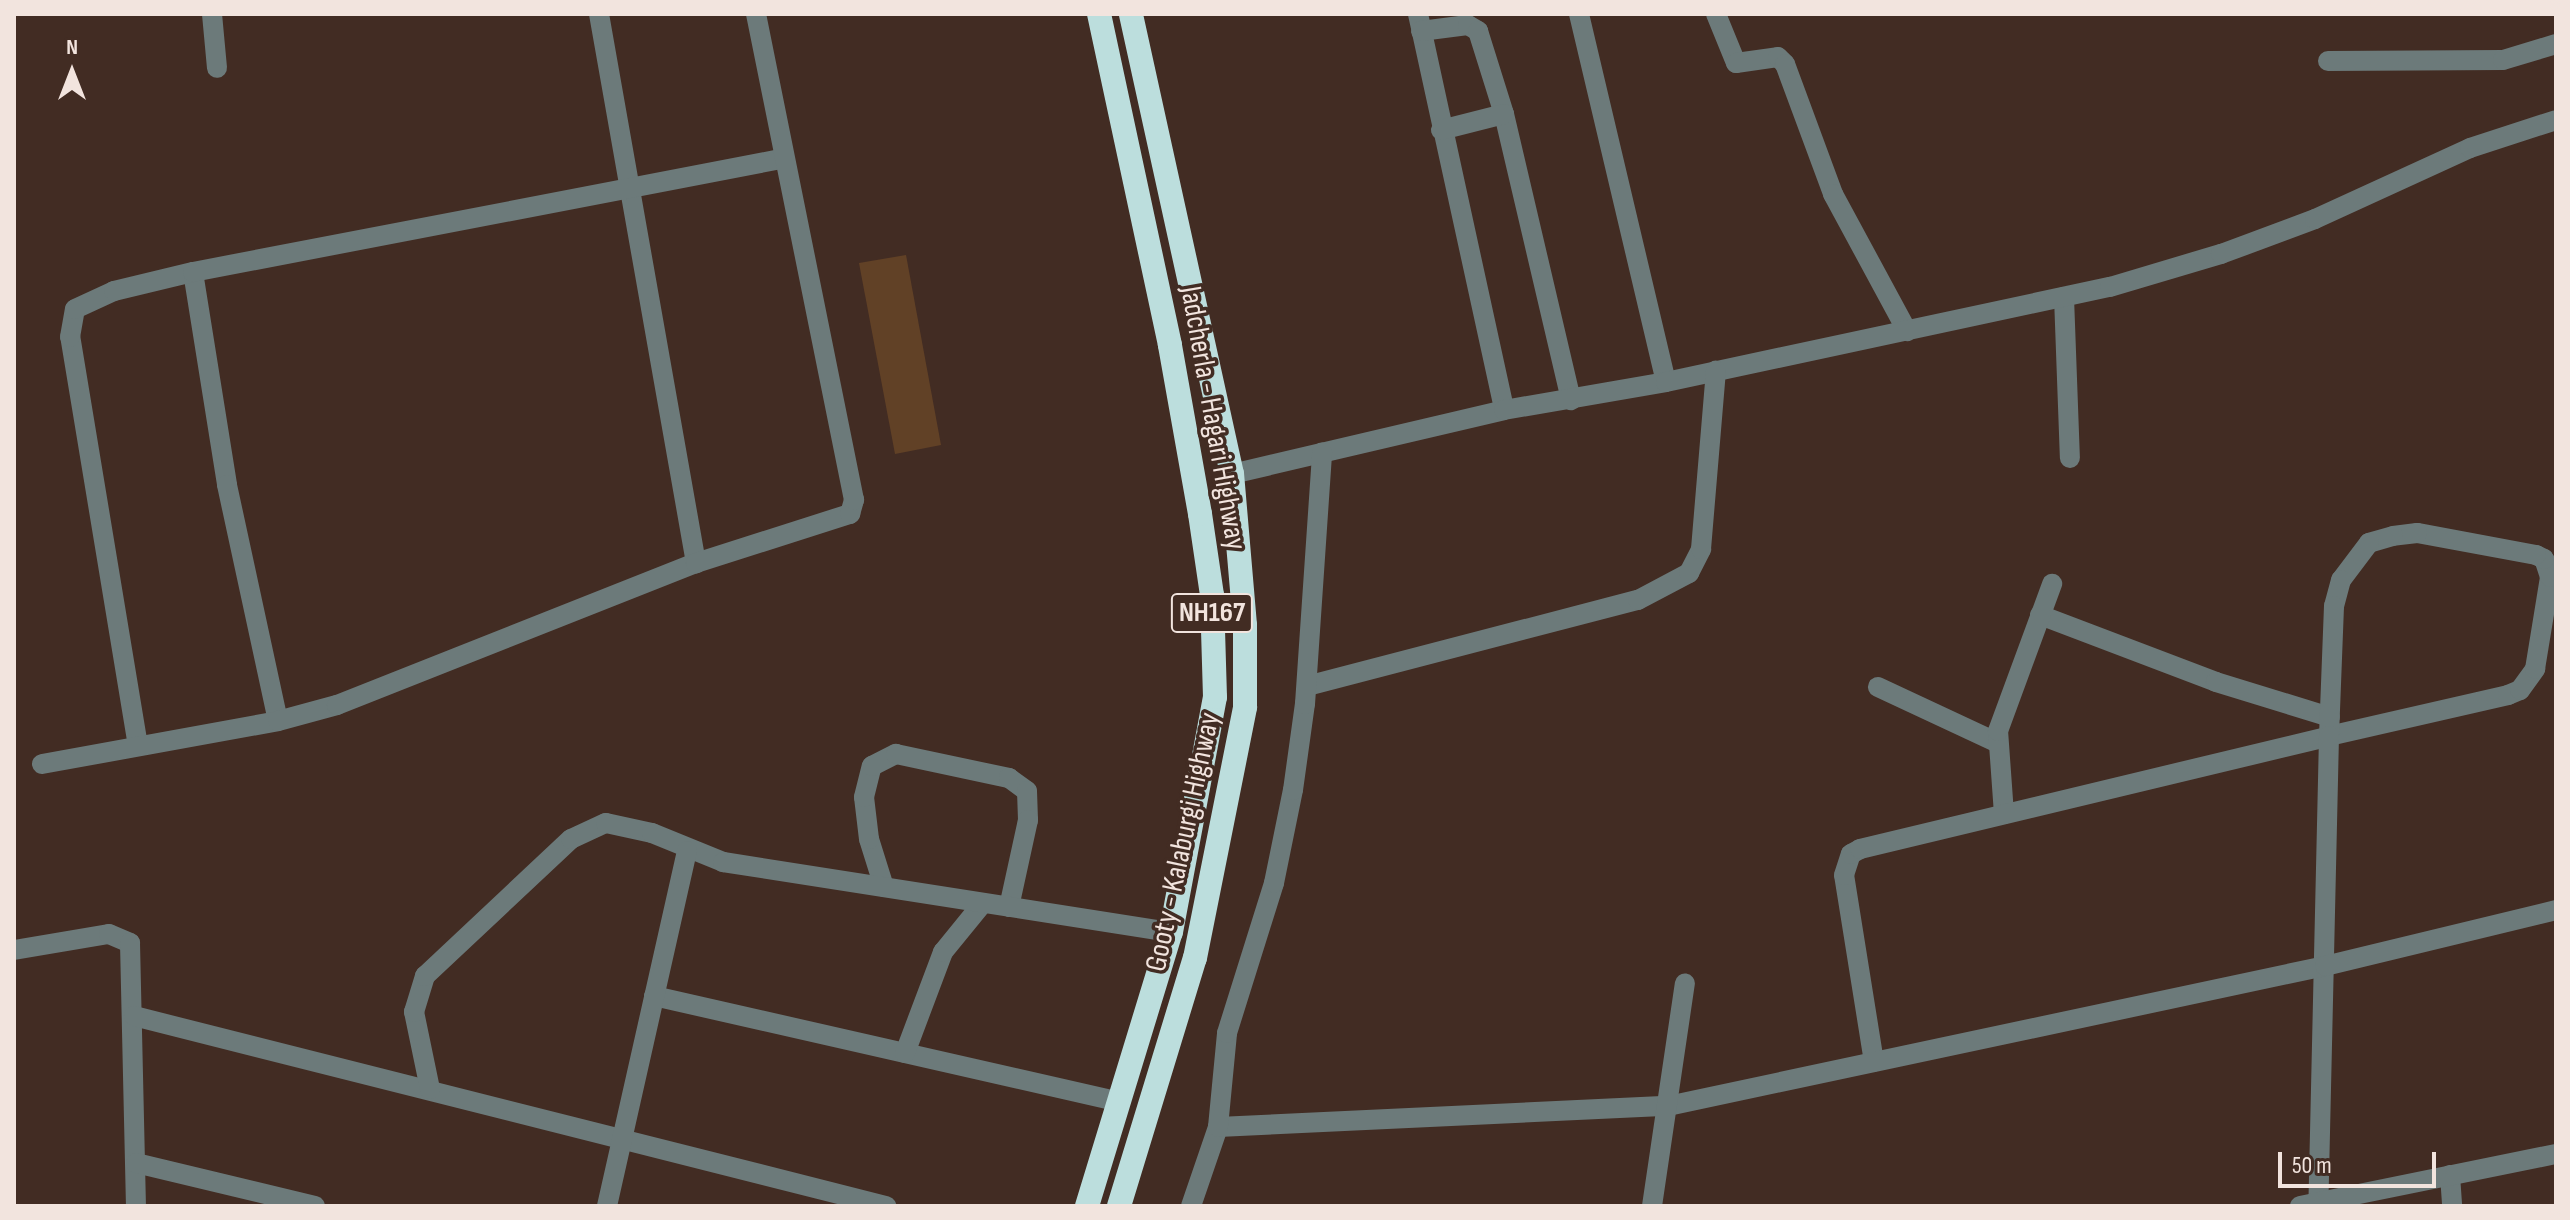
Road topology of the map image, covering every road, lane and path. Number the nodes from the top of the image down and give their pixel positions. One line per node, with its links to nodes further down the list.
1 (212, 14): 11 (street)
2 (599, 14): 16 (street)
3 (756, 14): 15 (street)
4 (1099, 14): 43 (highway, Jadcherla - Hagari Highway / NH167)
5 (1131, 14): 26 (highway, Gooty - Kalaburgi Highway / NH167)
6 (1579, 14): 21 (street)
7 (1716, 14): 19 (street)
8 (1420, 22): 12 (street); 14 (street)
9 (2556, 44): 10 (street)
10 (2328, 61)
11 (217, 68)
12 (1504, 114): 14 (street); 22 (street)
13 (2556, 120): 18 (street)
14 (1441, 130): 23 (street)
15 (781, 159): 16 (street); 27 (street)
16 (628, 187): 17 (street); 27 (street)
17 (193, 272): 32 (street); 35 (street)
18 (2064, 297): 19 (street); 25 (street)
19 (1907, 331): 20 (street)
20 (1716, 371): 21 (street); 30 (street)
21 (1666, 382): 22 (street)
22 (1571, 400): 23 (street)
23 (1504, 410): 24 (street)
24 (1322, 453): 26 (street); 30 (street)
25 (2070, 458)
26 (1232, 474): 65 (highway, Gooty - Kalaburgi Highway / NH167)
27 (696, 563): 32 (street)
28 (2052, 584): 29 (street)
29 (2040, 615): 33 (street); 34 (street)
30 (1307, 686): 54 (street)
31 (1878, 687): 34 (street)
32 (278, 721): 35 (street)
33 (2330, 726): 33 (street); 37 (street); 45 (street)
34 (1996, 742): 37 (street)
35 (138, 746): 36 (street)
36 (42, 764)
37 (2004, 814): 50 (street)
38 (687, 851): 39 (street); 47 (street); 51 (street)
39 (884, 887): 40 (street); 41 (street)
40 (983, 903): 41 (street); 49 (street)
41 (1009, 907): 43 (street)
42 (2556, 910): 45 (street)
43 (1171, 932): 52 (highway, Jadcherla - Hagari Highway / NH167)
44 (14, 950): 48 (street)
45 (2325, 966): 50 (street); 59 (street)
46 (1685, 983): 53 (street)
47 (654, 996): 49 (street); 55 (street)
48 (134, 1016): 51 (street); 57 (street)
49 (905, 1053): 52 (street)
50 (1874, 1062): 53 (street)
51 (430, 1089): 55 (street)
52 (1119, 1102): 64 (highway, Jadcherla - Hagari Highway / NH167)
53 (1668, 1106): 54 (street); 67 (street)
54 (1218, 1127): 66 (street)
55 (623, 1137): 62 (street); 63 (street)
56 (2556, 1154): 58 (street)
57 (136, 1163): 60 (street); 61 (street)
58 (2450, 1175): 59 (street); 68 (street)
59 (2312, 1205)
60 (136, 1206)
61 (315, 1206)
62 (607, 1206)
63 (886, 1206)
64 (1087, 1206)
65 (1119, 1206)
66 (1191, 1206)
67 (1652, 1206)
68 (2452, 1206)

